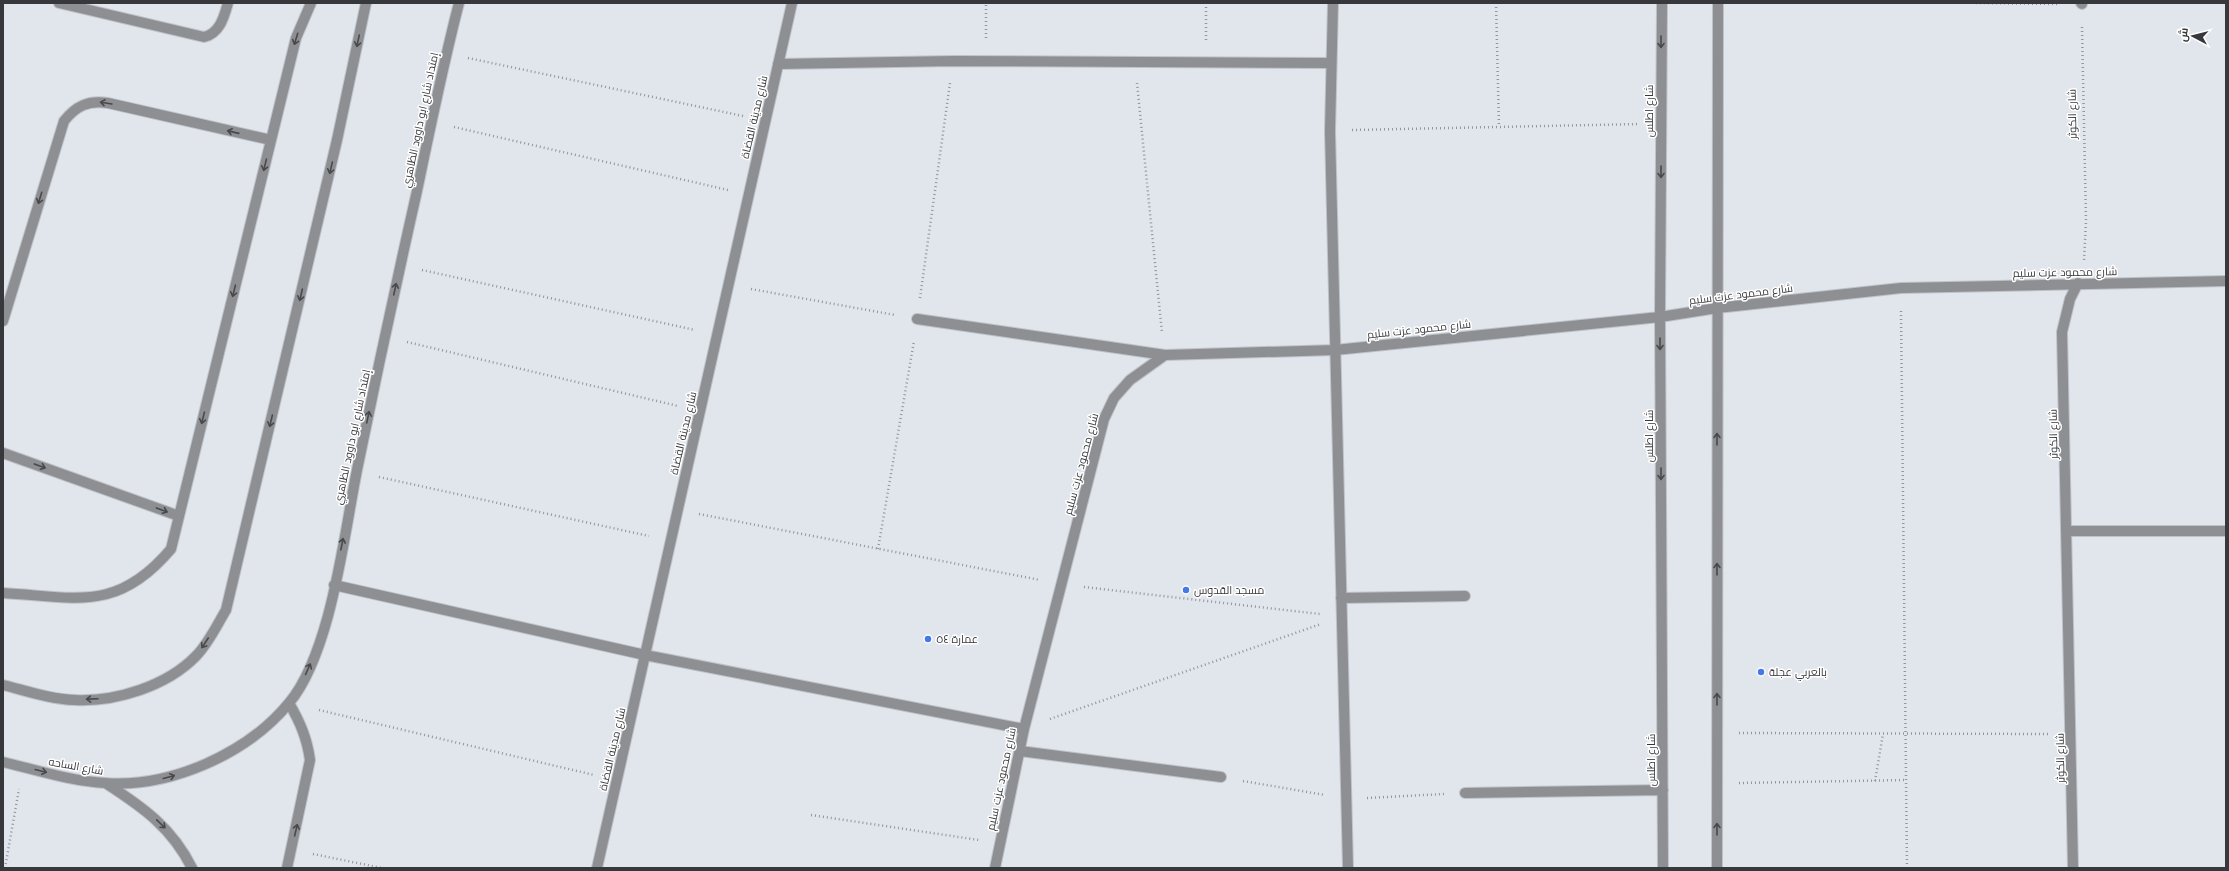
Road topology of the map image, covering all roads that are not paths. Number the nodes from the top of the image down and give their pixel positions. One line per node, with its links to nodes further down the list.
1 (59, 3): 2 (street)
2 (228, 3)
3 (311, 3): 12 (street, one-way to 12)
4 (366, 3): 30 (street, one-way to 30)
5 (459, 3): 25 (street, إمتداد شارع ابو داوود الظاهري, one-way to 5)
6 (792, 3): 11 (street, شارع مدينة القضاة)
7 (1333, 3): 10 (street)
8 (1662, 3): 16 (street, شارع اطلس, one-way to 16)
9 (1718, 3): 15 (street)
10 (1331, 63): 11 (street); 19 (street)
11 (778, 64): 29 (street, شارع مدينة القضاة)
12 (271, 140): 18 (street, one-way to 18); 22 (street, one-way to 22)
13 (2226, 281): 14 (street, شارع محمود عزت سليم)
14 (2078, 284): 15 (street, شارع محمود عزت سليم); 23 (street, شارع الكوثر)
15 (1717, 308): 16 (street, شارع محمود عزت سليم); 45 (street, one-way to 15)
16 (1660, 317): 19 (street, شارع محمود عزت سليم); 37 (street, شارع اطلس, one-way to 37)
17 (918, 319): 20 (street)
18 (3, 321)
19 (1335, 350): 20 (street, شارع محمود عزت سليم); 28 (street)
20 (1165, 355): 32 (street, شارع محمود عزت سليم)
21 (3, 453): 22 (street, one-way to 22)
22 (179, 516): 26 (street)
23 (2067, 531): 24 (street); 46 (street, شارع الكوثر)
24 (2226, 531)
25 (334, 585): 29 (street); 31 (street, إمتداد شارع ابو داوود الظاهري, one-way to 25)
26 (3, 593)
27 (1466, 596): 28 (street)
28 (1342, 598): 43 (street)
29 (645, 655): 32 (street); 41 (street, شارع مدينة القضاة)
30 (3, 685)
31 (290, 703): 36 (street, شارع الساحه, one-way to 31); 40 (street, one-way to 31)
32 (1024, 729): 33 (street, شارع محمود عزت سليم)
33 (1020, 750): 35 (street); 42 (street, شارع محمود عزت سليم)
34 (3, 762): 36 (street, شارع الساحه, one-way to 36)
35 (1221, 777)
36 (107, 784): 39 (street, one-way to 39)
37 (1663, 790): 38 (street); 44 (street, شارع اطلس)
38 (1465, 793)
39 (192, 868)
40 (287, 868)
41 (597, 868)
42 (995, 868)
43 (1348, 868)
44 (1663, 868)
45 (1717, 868)
46 (2073, 868)

